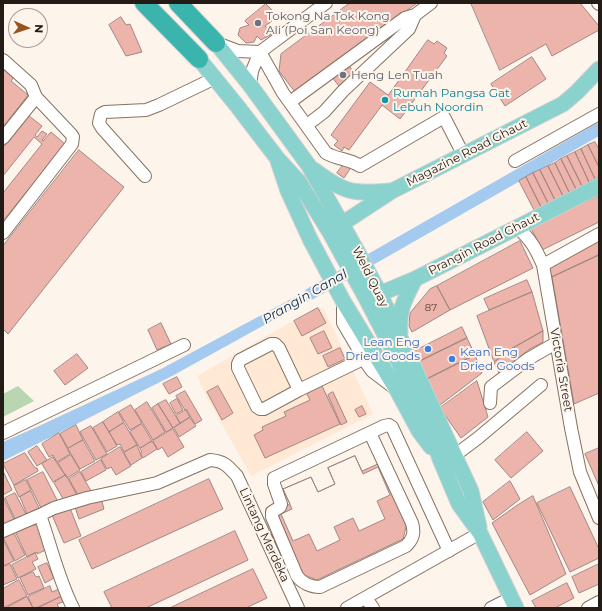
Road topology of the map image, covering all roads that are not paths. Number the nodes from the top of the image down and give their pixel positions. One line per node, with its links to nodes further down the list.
1 (144, 3): 8 (highway)
2 (178, 3): 6 (highway)
3 (326, 3): 7 (street)
4 (431, 3): 5 (street)
5 (415, 15): 14 (street); 16 (street)
6 (216, 43): 7 (street); 12 (main road, Weld Quay)
7 (260, 52): 12 (street); 14 (street)
8 (199, 59): 11 (main road, Weld Quay)
9 (3, 60): 13 (street)
10 (599, 69): 18 (main road, Magazine Road Ghaut)
11 (215, 78): 19 (main road, Weld Quay); 22 (street)
12 (250, 85): 21 (main road, Weld Quay)
13 (36, 97): 17 (street); 27 (street)
14 (290, 102): 16 (street)
15 (599, 114): 20 (street)
16 (307, 126): 18 (street)
17 (3, 138)
18 (463, 154): 24 (main road, Magazine Road Ghaut)
19 (277, 158): 25 (main road, Weld Quay); 32 (main road, Weld Quay)
20 (515, 161)
21 (309, 166): 24 (main road); 25 (main road, Weld Quay)
22 (146, 176)
23 (599, 186): 26 (main road, Prangin Road Ghaut)
24 (392, 191): 25 (main road, Magazine Road Ghaut)
25 (336, 227): 31 (main road, Weld Quay)
26 (517, 227): 29 (street, Victoria Street); 30 (main road, Prangin Road Ghaut)
27 (3, 233)
28 (599, 234): 29 (street)
29 (543, 265): 34 (street, Victoria Street)
30 (415, 280): 31 (main road, Prangin Road Ghaut); 33 (main road)
31 (370, 290): 33 (main road, Weld Quay); 43 (main road, Weld Quay)
32 (342, 299): 36 (street); 39 (main road, Weld Quay)
33 (401, 340): 43 (main road, Weld Quay)
34 (556, 343): 40 (street); 45 (street, Victoria Street)
35 (184, 345): 41 (street)
36 (363, 359): 38 (street); 39 (street)
37 (541, 385): 43 (street)
38 (299, 390): 38 (street)
39 (397, 390): 43 (main road, Weld Quay)
40 (490, 403)
41 (3, 433)
42 (370, 433): 42 (street); 48 (street)
43 (447, 458): 47 (main road, Weld Quay)
44 (40, 515): 46 (street); 52 (street); 53 (street, Lintang Merdeka)
45 (599, 518)
46 (3, 531)
47 (480, 533): 48 (street); 51 (main road, Weld Quay)
48 (449, 551): 50 (street)
49 (599, 602): 56 (street)
50 (369, 603): 54 (street)
51 (514, 603): 55 (street)
52 (73, 608)
53 (298, 608)
54 (347, 608)
55 (491, 608)
56 (588, 608)

